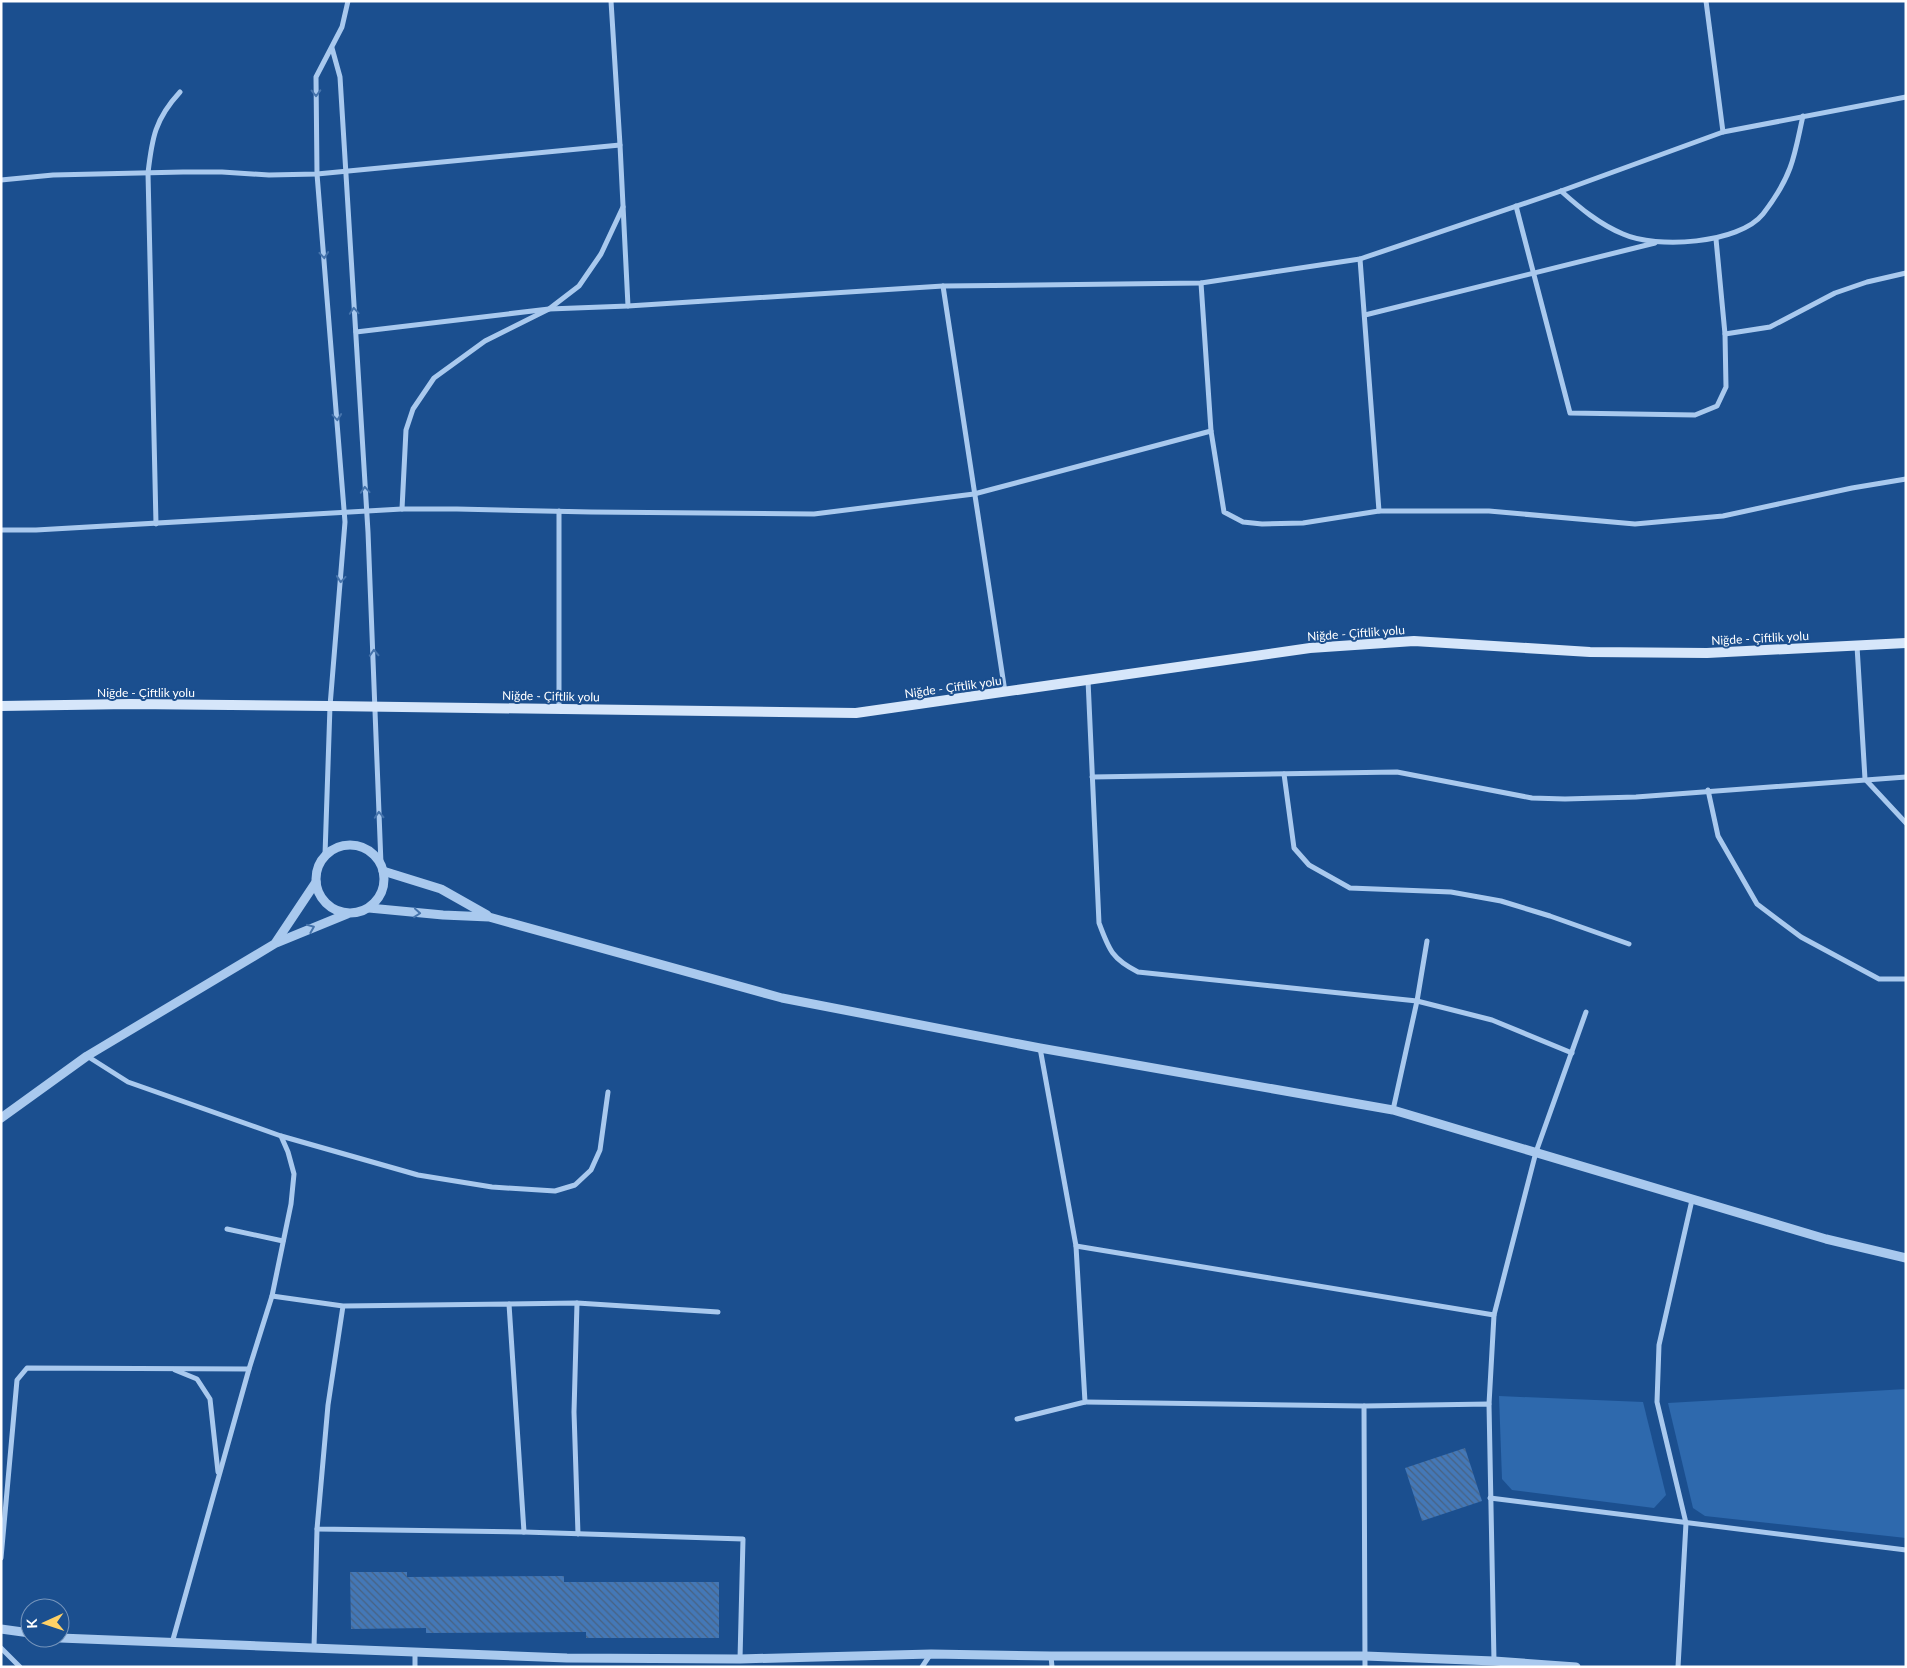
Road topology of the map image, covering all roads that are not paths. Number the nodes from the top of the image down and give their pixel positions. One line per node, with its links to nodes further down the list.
1 (348, 1): 4 (street)
2 (611, 1): 9 (street)
3 (1706, 1): 8 (street)
4 (332, 48): 10 (street); 12 (street, one-way to 12)
5 (180, 92): 11 (street)
6 (1906, 97): 7 (street)
7 (1803, 116): 8 (street); 17 (street)
8 (1723, 132): 14 (street)
9 (620, 145): 10 (street); 16 (street)
10 (346, 171): 12 (street); 27 (street, one-way to 10)
11 (148, 173): 12 (street); 13 (street); 37 (street)
12 (317, 174): 36 (street, one-way to 36)
13 (1, 180)
14 (1560, 191): 15 (street); 18 (street)
15 (1516, 206): 19 (street); 20 (street)
16 (623, 207): 24 (street); 25 (street)
17 (1716, 239): 18 (street); 28 (street)
18 (1659, 242): 20 (street)
19 (1360, 260): 22 (street); 26 (street)
20 (1532, 273): 26 (street); 28 (street)
21 (1906, 273): 28 (street)
22 (1201, 283): 23 (street); 29 (street)
23 (943, 286): 24 (street); 31 (street)
24 (628, 306): 25 (street)
25 (549, 309): 27 (street); 32 (street)
26 (1365, 315): 34 (street)
27 (356, 332): 35 (street, one-way to 27)
28 (1725, 334)
29 (1212, 431): 31 (street); 34 (street)
30 (1906, 479): 34 (street)
31 (974, 494): 33 (street); 42 (street)
32 (402, 509): 33 (street); 35 (street)
33 (559, 511): 46 (street)
34 (1379, 511)
35 (367, 512): 36 (street); 45 (street, one-way to 35)
36 (345, 514): 37 (street); 44 (street, one-way to 44)
37 (156, 524): 38 (street)
38 (1, 530)
39 (1906, 644): 40 (main road, Niğde - Çiftlik yolu)
40 (1857, 646): 41 (main road, Niğde - Çiftlik yolu); 50 (street)
41 (1088, 680): 42 (main road, Niğde - Çiftlik yolu); 48 (street)
42 (1005, 692): 46 (main road, Niğde - Çiftlik yolu)
43 (1, 706): 44 (main road, Niğde - Çiftlik yolu)
44 (330, 706): 45 (main road, Niğde - Çiftlik yolu); 53 (street)
45 (376, 706): 46 (main road, Niğde - Çiftlik yolu); 54 (street, one-way to 45)
46 (559, 709)
47 (1284, 774): 48 (street); 51 (street); 61 (street)
48 (1092, 777): 63 (street)
49 (1906, 777): 50 (street)
50 (1865, 779): 51 (street); 52 (street)
51 (1708, 790): 62 (street)
52 (1906, 823)
53 (325, 855): 54 (street); 55 (street)
54 (382, 867): 56 (street); 58 (street)
55 (316, 882): 57 (street); 60 (street)
56 (369, 908): 57 (street); 58 (street, one-way to 58)
57 (347, 914): 60 (street, one-way to 57)
58 (489, 917): 65 (street)
59 (1427, 941): 63 (street)
60 (276, 943): 67 (street)
61 (1629, 944)
62 (1906, 979)
63 (1417, 1001): 66 (street); 69 (street)
64 (1586, 1012): 66 (street)
65 (1040, 1048): 69 (street); 76 (street)
66 (1572, 1053): 72 (street)
67 (87, 1056): 70 (street); 71 (street)
68 (608, 1092): 71 (street)
69 (1393, 1110): 72 (street)
70 (1, 1118)
71 (281, 1136): 75 (street)
72 (1536, 1152): 73 (street); 83 (street)
73 (1692, 1200): 77 (street); 92 (street)
74 (227, 1229): 75 (street)
75 (283, 1241): 78 (street)
76 (1076, 1246): 83 (street); 86 (street)
77 (1906, 1258)
78 (272, 1296): 81 (street); 85 (street)
79 (577, 1303): 80 (street); 82 (street); 95 (street)
80 (509, 1304): 81 (street); 94 (street)
81 (343, 1306): 93 (street)
82 (718, 1312)
83 (1494, 1315): 87 (street)
84 (172, 1368): 85 (street); 90 (street); 97 (street)
85 (249, 1369): 90 (street)
86 (1085, 1402): 88 (street); 89 (street)
87 (1489, 1404): 88 (street); 91 (street)
88 (1364, 1406): 107 (street)
89 (1016, 1419)
90 (219, 1476): 101 (street)
91 (1490, 1498): 92 (street); 109 (street)
92 (1686, 1523): 96 (street); 117 (street)
93 (317, 1529): 94 (street); 103 (street)
94 (524, 1532): 95 (street)
95 (578, 1534): 108 (street)
96 (1906, 1550)
97 (1, 1558)
98 (1, 1629): 99 (street)
99 (20, 1632)
100 (70, 1638): 101 (street)
101 (172, 1643): 103 (street)
102 (1, 1648): 111 (street)
103 (314, 1648): 104 (street)
104 (415, 1652): 110 (street); 112 (street)
105 (931, 1654): 106 (street); 108 (street); 113 (street)
106 (1051, 1656): 107 (street); 114 (street)
107 (1365, 1656): 109 (street); 115 (street)
108 (740, 1659): 110 (street)
109 (1494, 1660): 116 (street)
110 (567, 1662)
111 (20, 1667)
112 (415, 1667)
113 (922, 1667)
114 (1052, 1667)
115 (1365, 1667)
116 (1576, 1667)
117 (1678, 1667)

